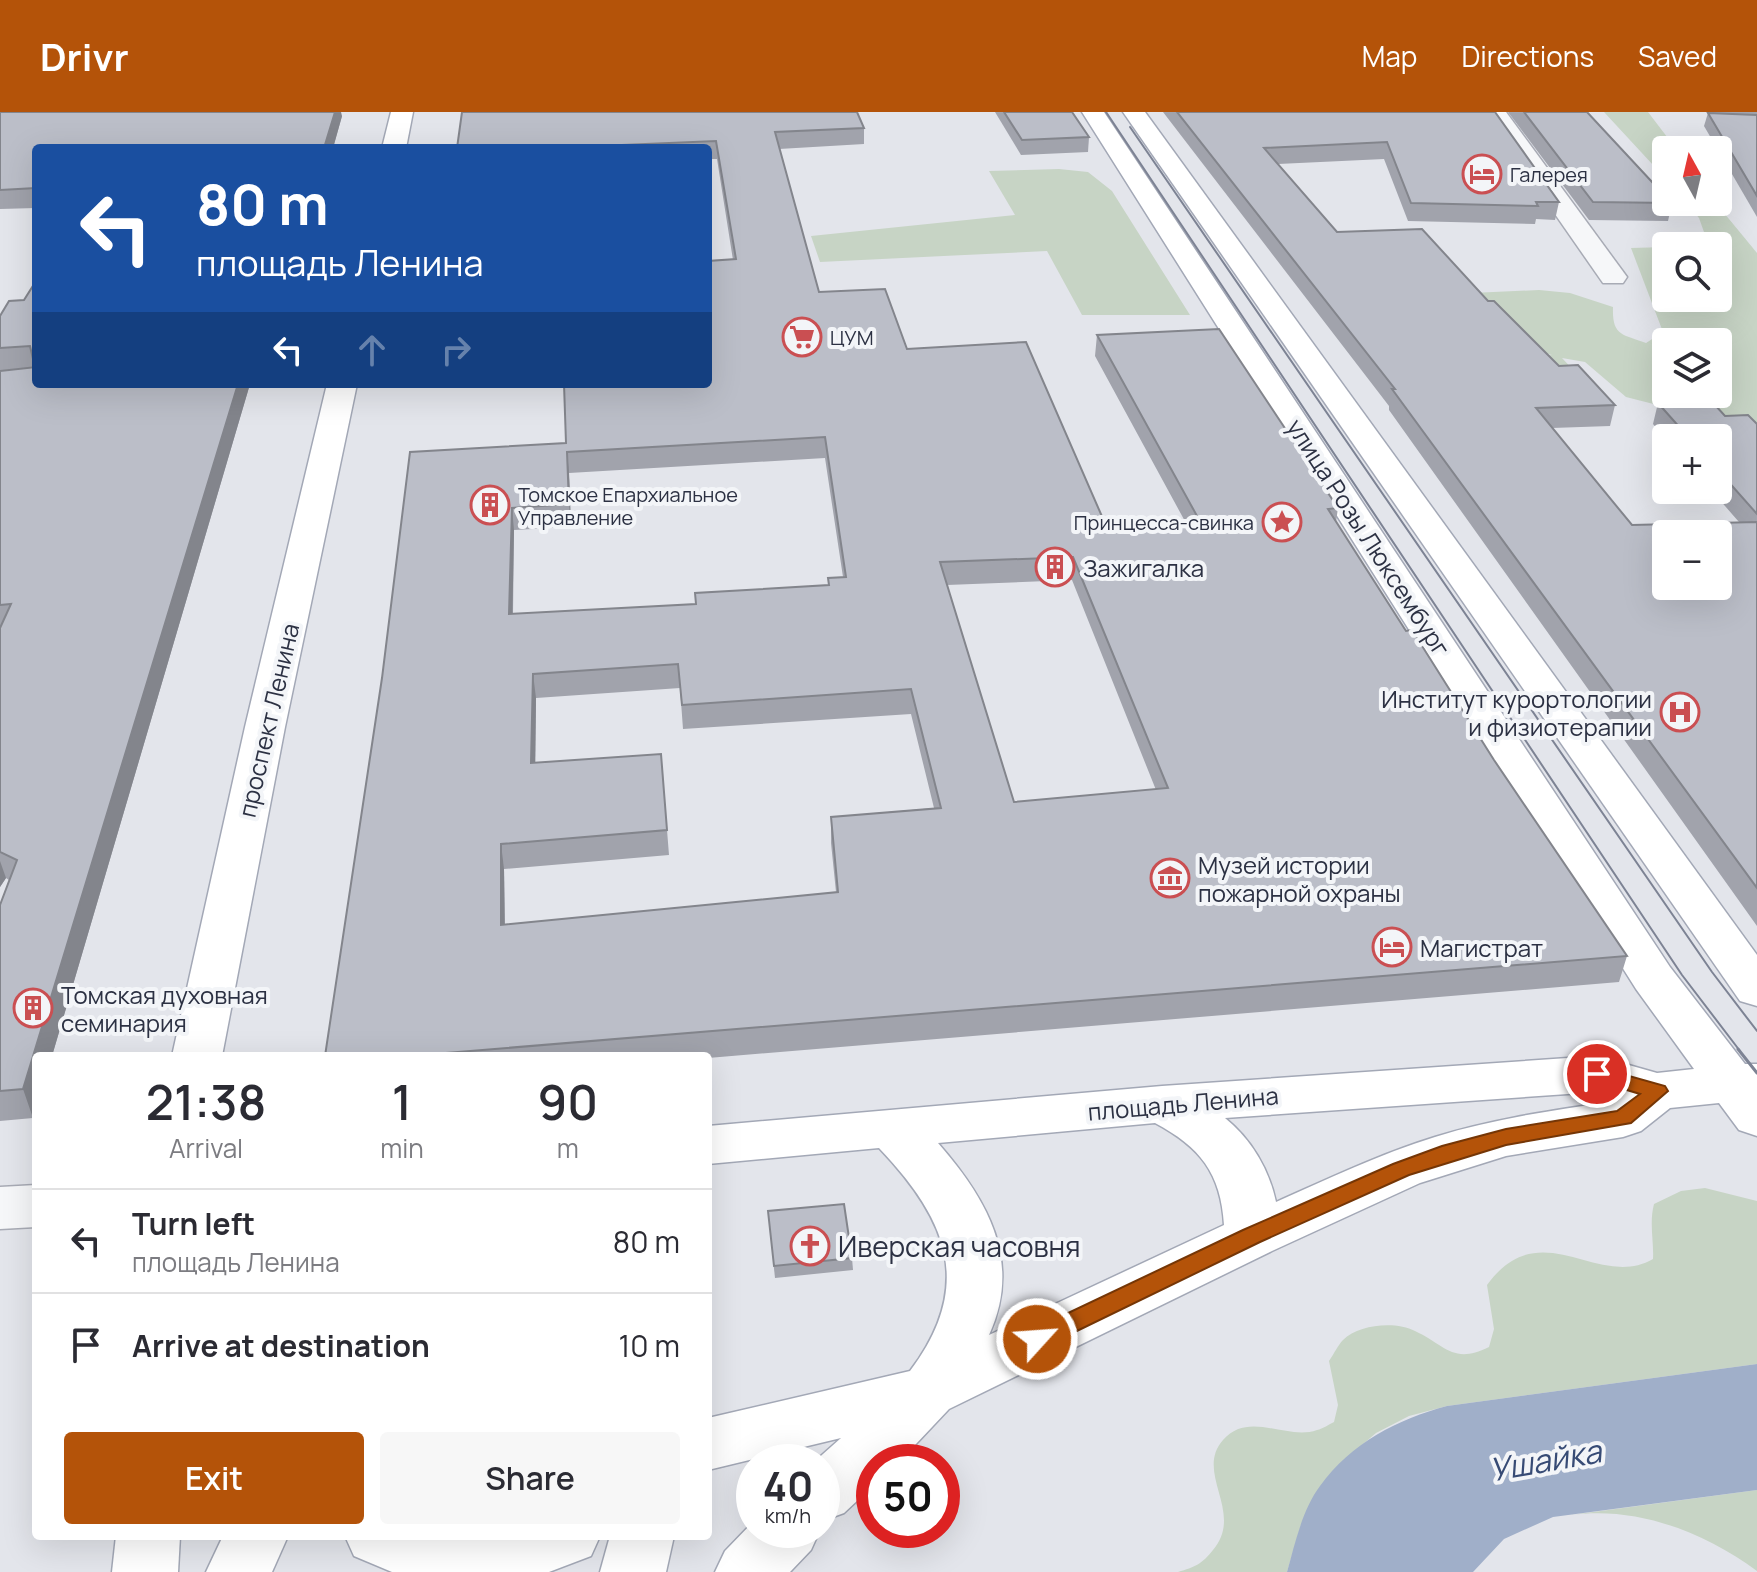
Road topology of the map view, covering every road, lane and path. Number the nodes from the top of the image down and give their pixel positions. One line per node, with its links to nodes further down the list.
1 (402, 112): 5 (main road)
2 (1093, 112): 11 (main road, улица Розы Люксембург)
3 (1134, 112): 8 (main road, улица Розы Люксембург)
4 (1495, 112): 6 (street)
5 (395, 144)
6 (1613, 277)
7 (341, 388): 9 (main road, проспект Ленина)
8 (1757, 990)
9 (198, 1052)
10 (1657, 1091): 11 (main road, площадь Ленина); 12 (main road, площадь Ленина); 17 (main road)
11 (1748, 1094)
12 (1162, 1104): 13 (main road, площадь Ленина); 17 (main road)
13 (891, 1128): 14 (main road, площадь Ленина); 18 (main road)
14 (712, 1145)
15 (32, 1206): 16 (street)
16 (0, 1208)
17 (1252, 1236): 18 (main road)
18 (930, 1391): 19 (main road); 20 (main road)
19 (712, 1443)
20 (840, 1477)
21 (148, 1540): 27 (main road)
22 (254, 1540): 28 (main road)
23 (384, 1540): 24 (main road)
24 (557, 1540)
25 (641, 1540): 29 (main road)
26 (771, 1548): 30 (main road)
27 (145, 1572)
28 (239, 1572)
29 (633, 1572)
30 (748, 1572)

